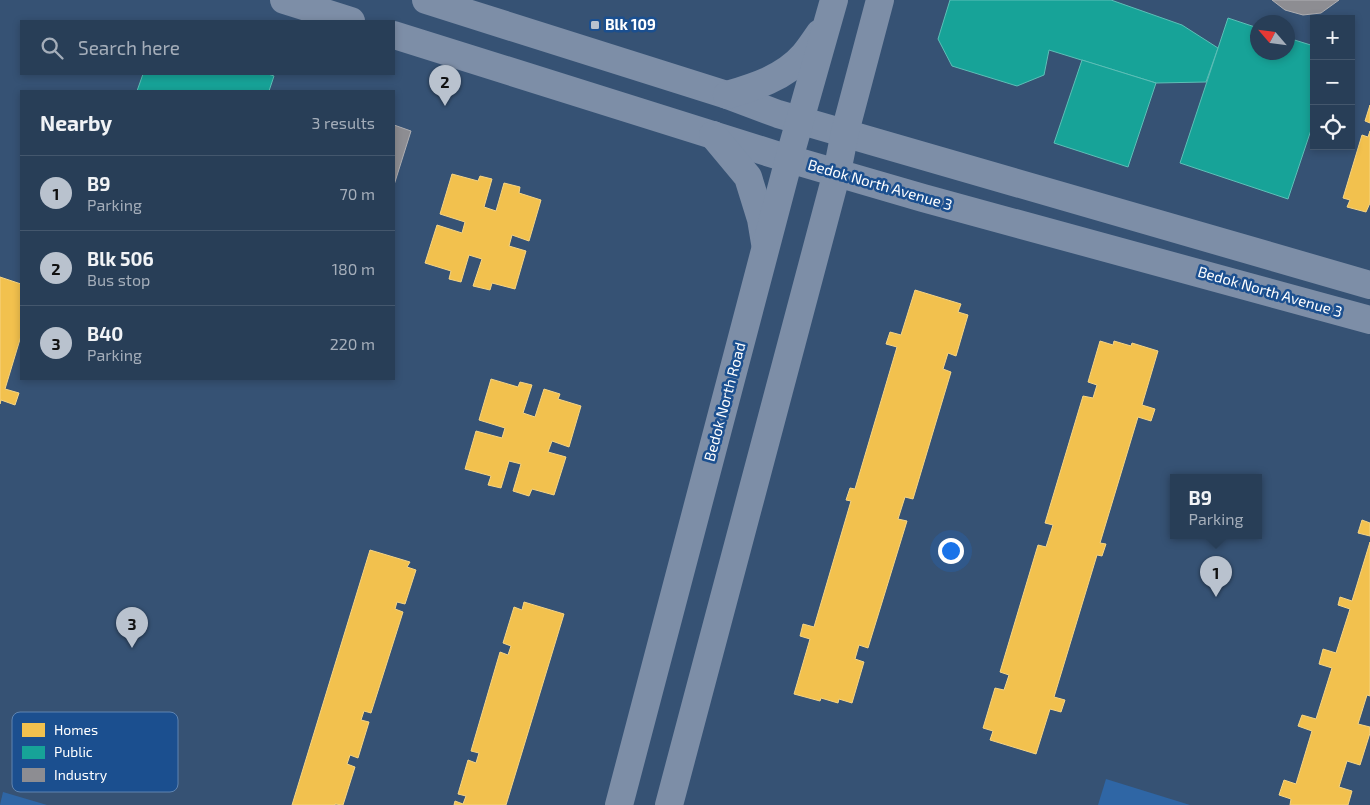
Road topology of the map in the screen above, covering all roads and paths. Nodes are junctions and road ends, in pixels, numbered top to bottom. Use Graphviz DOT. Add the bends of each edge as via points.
graph roads {
  1 [pos="284,0"];
  2 [pos="426,0"];
  3 [pos="880,0"];
  4 [pos="831,11"];
  5 [pos="348,20"];
  6 [pos="395,35"];
  7 [pos="726,95"];
  8 [pos="801,119"];
  9 [pos="845,132"];
  10 [pos="713,135"];
  11 [pos="789,159"];
  12 [pos="836,172"];
  13 [pos="766,246"];
  14 [pos="1370,286"];
  15 [pos="1370,320"];
  16 [pos="619,805"];
  17 [pos="669,805"];
  1 -- 5 [label="main road"];
  2 -- 7 [label="main road"];
  3 -- 9 [label="main road"];
  4 -- 7 [label="main road" via="802,57 760,85"];
  4 -- 8 [label="main road, Bedok North Road"];
  6 -- 10 [label="main road, Bedok North Avenue 3"];
  7 -- 8 [label="main road"];
  8 -- 9 [label="main road"];
  8 -- 11 [label="main road, Bedok North Road"];
  9 -- 12 [label="main road"];
  9 -- 14 [label="main road"];
  10 -- 11 [label="main road, Bedok North Avenue 3"];
  10 -- 13 [label="main road" via="748,177"];
  11 -- 12 [label="main road, Bedok North Avenue 3"];
  11 -- 13 [label="main road, Bedok North Road"];
  12 -- 15 [label="main road, Bedok North Avenue 3"];
  12 -- 17 [label="main road"];
  13 -- 16 [label="main road, Bedok North Road"];
}
